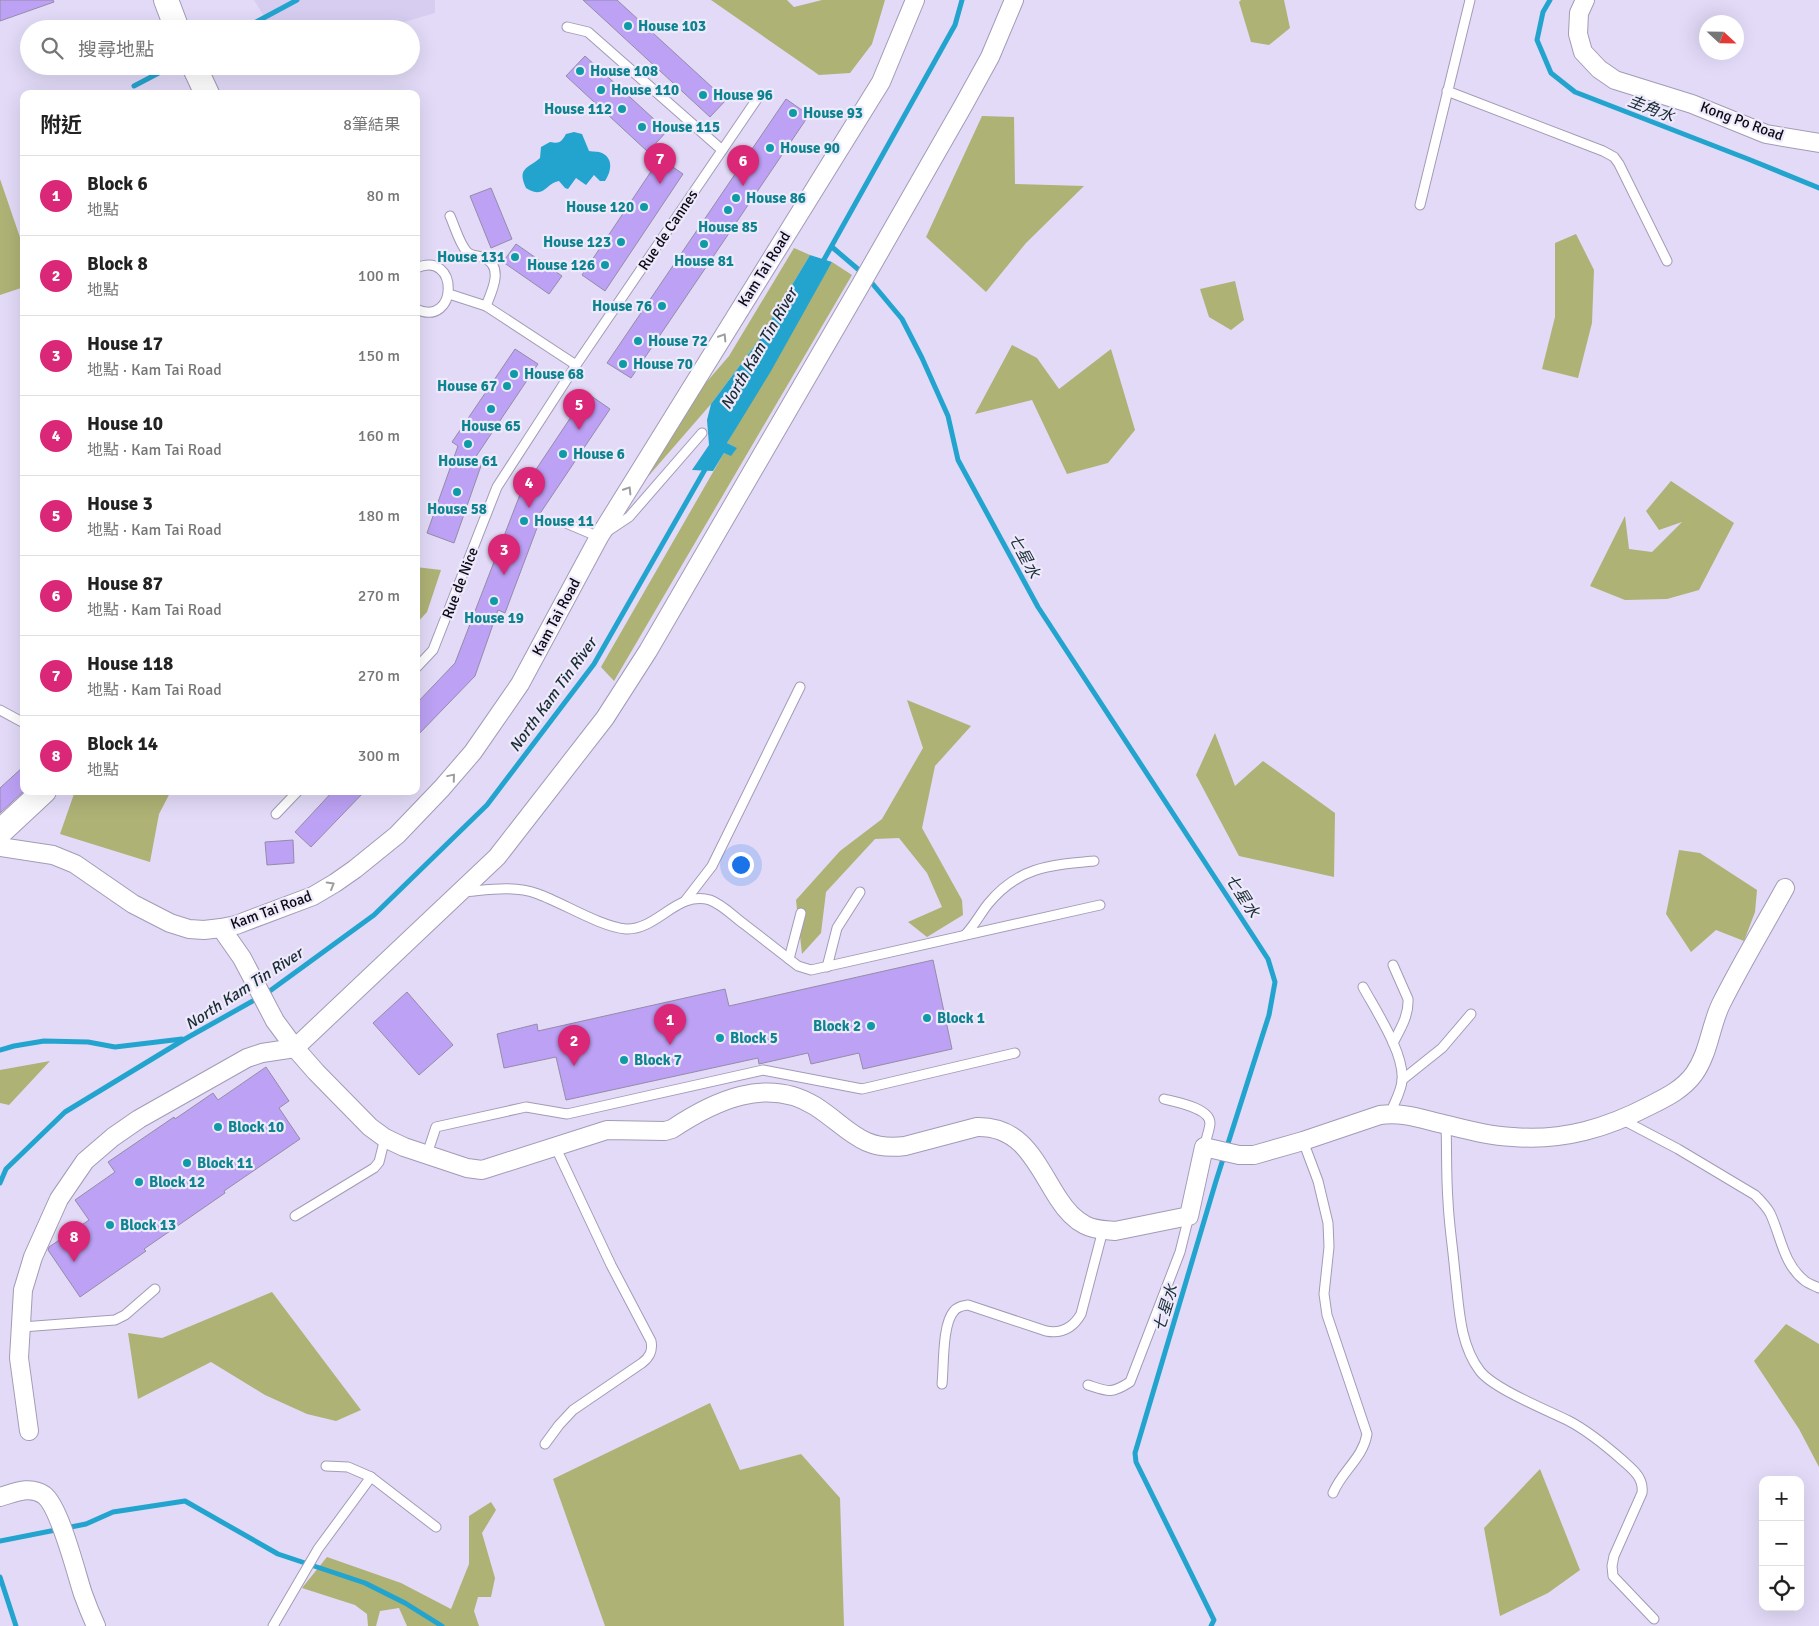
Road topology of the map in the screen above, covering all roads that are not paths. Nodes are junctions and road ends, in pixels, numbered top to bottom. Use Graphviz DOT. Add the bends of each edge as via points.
graph roads {
  1 [pos="166,0"];
  2 [pos="915,0"];
  3 [pos="1014,0"];
  4 [pos="1470,0"];
  5 [pos="1586,0"];
  6 [pos="174,20"];
  7 [pos="567,27"];
  8 [pos="198,75"];
  9 [pos="205,90"];
  10 [pos="1447,91"];
  11 [pos="758,96"];
  12 [pos="1819,143"];
  13 [pos="722,150"];
  14 [pos="1420,205"];
  15 [pos="450,216"];
  16 [pos="1666,261"];
  17 [pos="420,267"];
  18 [pos="449,294"];
  19 [pos="486,306"];
  20 [pos="420,310"];
  21 [pos="576,365"];
  22 [pos="702,433"];
  23 [pos="497,487"];
  24 [pos="566,523"];
  25 [pos="599,537"];
  26 [pos="420,664"];
  27 [pos="800,687"];
  28 [pos="0,710"];
  29 [pos="20,720"];
  30 [pos="40,795"];
  31 [pos="294,795"];
  32 [pos="276,814"];
  33 [pos="0,832"];
  34 [pos="0,847"];
  35 [pos="1094,861"];
  36 [pos="1785,888"];
  37 [pos="460,892"];
  38 [pos="860,892"];
  39 [pos="685,901"];
  40 [pos="1100,905"];
  41 [pos="801,913"];
  42 [pos="221,928"];
  43 [pos="965,936"];
  44 [pos="789,959"];
  45 [pos="1393,965"];
  46 [pos="827,967"];
  47 [pos="1363,987"];
  48 [pos="1471,1014"];
  49 [pos="1393,1043"];
  50 [pos="295,1048"];
  51 [pos="1015,1053"];
  52 [pos="1402,1080"];
  53 [pos="1164,1099"];
  54 [pos="1390,1114"];
  55 [pos="1623,1120"];
  56 [pos="1446,1125"];
  57 [pos="385,1138"];
  58 [pos="1303,1141"];
  59 [pos="554,1146"];
  60 [pos="1204,1147"];
  61 [pos="427,1154"];
  62 [pos="295,1216"];
  63 [pos="1189,1216"];
  64 [pos="1104,1230"];
  65 [pos="1819,1288"];
  66 [pos="155,1289"];
  67 [pos="22,1327"];
  68 [pos="942,1384"];
  69 [pos="1088,1385"];
  70 [pos="29,1431"];
  71 [pos="545,1444"];
  72 [pos="326,1466"];
  73 [pos="371,1477"];
  74 [pos="1333,1493"];
  75 [pos="0,1497"];
  76 [pos="436,1527"];
  77 [pos="1654,1619"];
  78 [pos="96,1626"];
  79 [pos="273,1626"];
  1 -- 6 [label="main road"];
  25 -- 2 [label="street, Kam Tai Road, one-way" via="880,82"];
  3 -- 37 [label="street" via="990,57 963,106 648,651 605,718 497,857"];
  4 -- 10 [label="lane"];
  5 -- 12 [label="street, Kong Po Road" via="1579,13 1578,34 1584,52 1598,69 1615,80 1692,104 1766,134"];
  7 -- 13 [label="lane" via="588,32"];
  8 -- 9 [label="main road"];
  10 -- 14 [label="lane"];
  10 -- 16 [label="lane" via="1614,158"];
  11 -- 13 [label="lane, Rue de Cannes"];
  13 -- 21 [label="lane, Rue de Cannes"];
  15 -- 19 [label="lane" via="468,253 492,264 495,283"];
  17 -- 18 [label="lane" via="429,266 443,272 450,286"];
  18 -- 19 [label="lane"];
  18 -- 20 [label="lane" via="434,311"];
  19 -- 21 [label="lane"];
  21 -- 23 [label="lane, Rue de Cannes"];
  22 -- 25 [label="lane" via="629,517"];
  23 -- 26 [label="lane, Rue de Nice" via="433,650"];
  24 -- 25 [label="lane"];
  42 -- 25 [label="street, Kam Tai Road, one-way" via="279,910 335,883 396,835 442,788 473,752 520,684"];
  27 -- 39 [label="lane" via="712,866"];
  28 -- 29 [label="lane"];
  30 -- 33 [label="main road"];
  31 -- 32 [label="lane"];
  34 -- 42 [label="street, Kam Tai Road" via="52,856 75,864 133,904 170,923 189,929"];
  35 -- 43 [label="lane" via="1052,865 1020,876 988,904"];
  36 -- 55 [label="street" via="1720,1006 1706,1052 1693,1074 1666,1098"];
  37 -- 39 [label="lane" via="506,888 523,890 609,925 628,929 645,926"];
  37 -- 50 [label="street"];
  38 -- 46 [label="lane" via="837,928"];
  39 -- 44 [label="lane" via="703,899 719,904"];
  40 -- 43 [label="lane"];
  41 -- 44 [label="lane"];
  42 -- 50 [label="street"];
  43 -- 46 [label="lane"];
  44 -- 46 [label="lane" via="804,969"];
  45 -- 49 [label="lane" via="1408,1005"];
  47 -- 49 [label="lane"];
  48 -- 52 [label="lane" via="1442,1048"];
  49 -- 52 [label="lane"];
  50 -- 57 [label="street"];
  50 -- 67 [label="street" via="262,1053 228,1068 139,1119 85,1161 59,1198 33,1257 23,1290"];
  51 -- 61 [label="lane" via="862,1089 763,1070 566,1114 526,1107 436,1127"];
  52 -- 54 [label="lane"];
  53 -- 60 [label="lane" via="1203,1111 1208,1116 1210,1123"];
  54 -- 56 [label="street"];
  54 -- 58 [label="street"];
  55 -- 56 [label="street" via="1592,1130 1540,1139 1484,1134"];
  55 -- 65 [label="lane" via="1755,1195 1770,1213 1792,1268 1805,1281"];
  56 -- 77 [label="lane" via="1448,1202 1460,1321 1470,1353 1479,1370 1492,1382 1597,1438 1641,1479 1642,1492 1612,1566 1613,1576"];
  57 -- 61 [label="street"];
  57 -- 62 [label="lane" via="379,1162 374,1168"];
  58 -- 60 [label="street" via="1254,1155"];
  58 -- 74 [label="lane" via="1318,1181 1328,1223 1324,1294 1327,1315 1367,1434 1361,1452"];
  59 -- 61 [label="street" via="482,1170"];
  59 -- 64 [label="street" via="607,1130 665,1131 727,1099 744,1094 790,1095 814,1106 868,1144 880,1147 906,1146 977,1127 1009,1133 1023,1144 1066,1210 1085,1225"];
  59 -- 71 [label="lane" via="652,1346 651,1353 642,1363 573,1410"];
  60 -- 63 [label="street"];
  63 -- 64 [label="street" via="1127,1230"];
  63 -- 69 [label="lane" via="1180,1252 1130,1382 1116,1390 1104,1391"];
  64 -- 68 [label="lane" via="1077,1321 1056,1333 968,1305 959,1307 947,1323"];
  66 -- 67 [label="lane" via="115,1320"];
  67 -- 70 [label="street" via="19,1364"];
  72 -- 73 [label="lane" via="348,1468"];
  73 -- 76 [label="lane"];
  73 -- 79 [label="lane" via="318,1549"];
  75 -- 78 [label="street" via="28,1489 42,1494 51,1503"];
}
